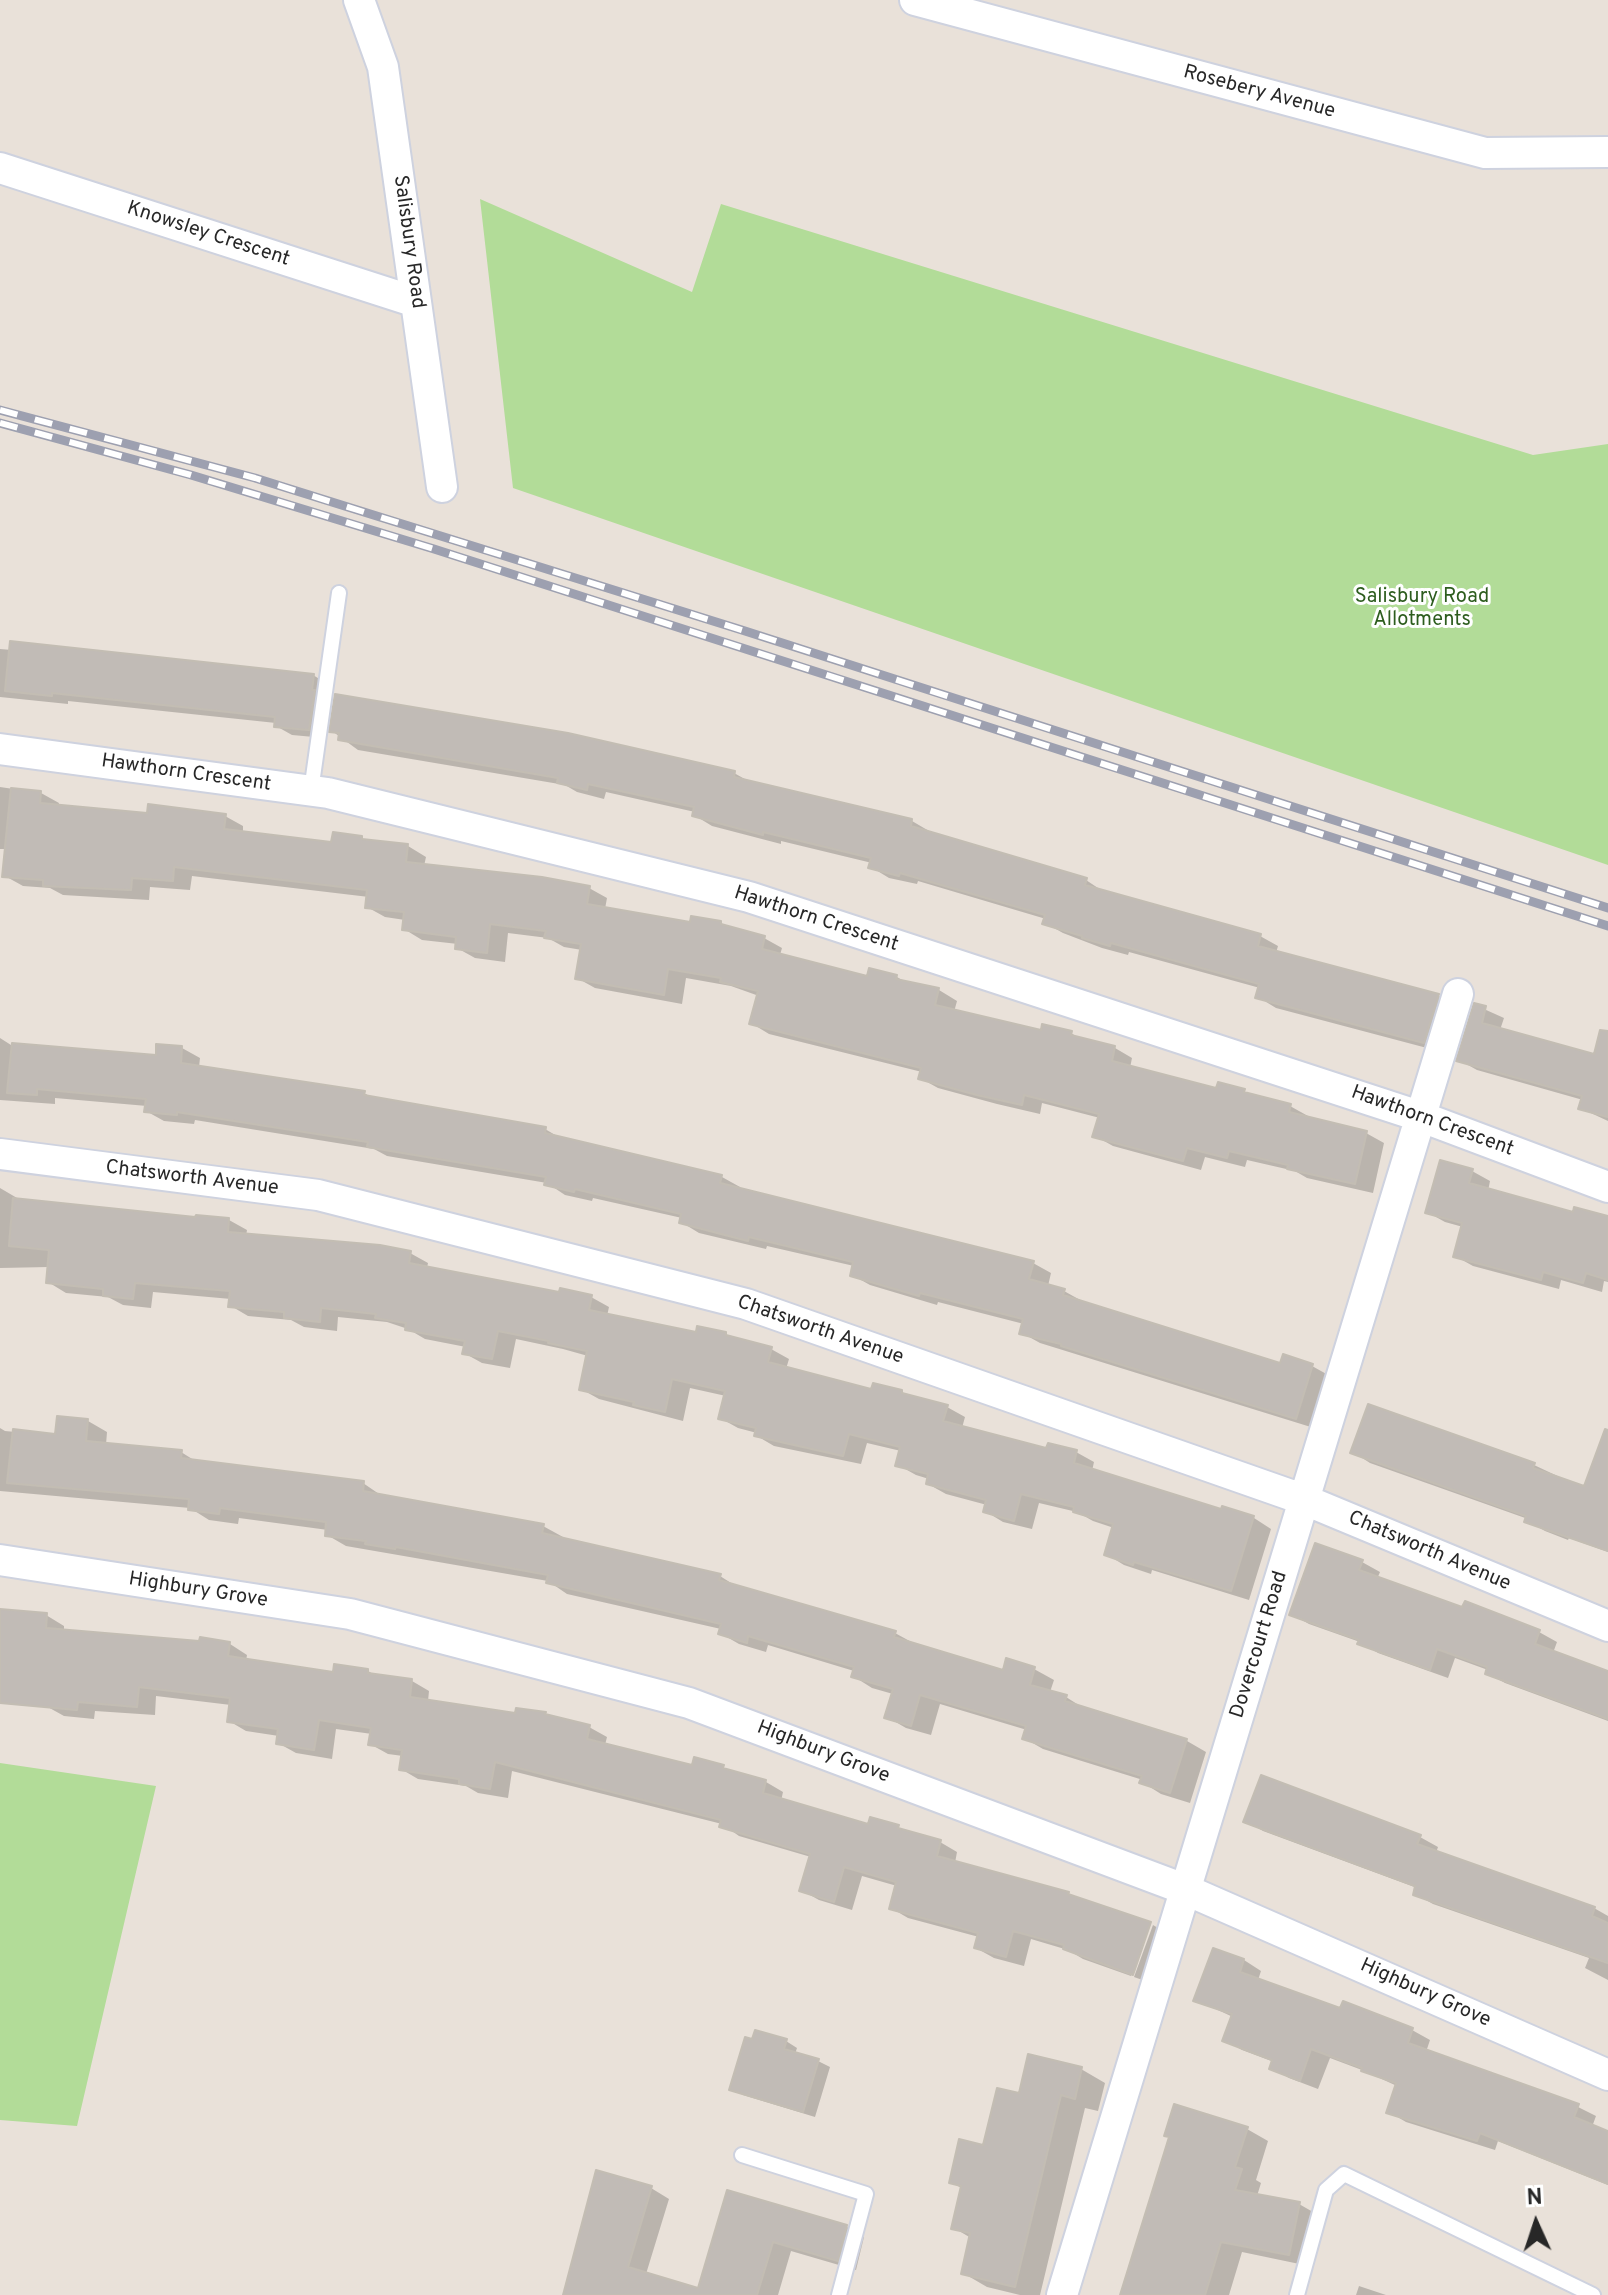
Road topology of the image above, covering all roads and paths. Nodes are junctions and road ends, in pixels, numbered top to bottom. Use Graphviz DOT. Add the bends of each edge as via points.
graph roads {
  1 [pos="359,0"];
  2 [pos="915,0"];
  3 [pos="1608,152"];
  4 [pos="0,168"];
  5 [pos="416,302"];
  6 [pos="442,487"];
  7 [pos="339,593"];
  8 [pos="0,749"];
  9 [pos="311,791"];
  10 [pos="1458,994"];
  11 [pos="1419,1116"];
  12 [pos="0,1154"];
  13 [pos="1608,1187"];
  14 [pos="1305,1500"];
  15 [pos="0,1560"];
  16 [pos="1608,1626"];
  17 [pos="1184,1889"];
  18 [pos="1608,2075"];
  19 [pos="742,2155"];
  20 [pos="839,2295"];
  21 [pos="1062,2295"];
  22 [pos="1297,2295"];
  23 [pos="1593,2295"];
  1 -- 5 [label="street, Salisbury Road" via="383,67"];
  2 -- 3 [label="street, Rosebery Avenue" via="1485,153"];
  4 -- 5 [label="street, Knowsley Crescent"];
  5 -- 6 [label="street, Salisbury Road"];
  7 -- 9 [label="lane"];
  8 -- 9 [label="street, Hawthorn Crescent"];
  9 -- 11 [label="street, Hawthorn Crescent" via="749,897"];
  10 -- 11 [label="street, Dovercourt Road"];
  11 -- 13 [label="street, Hawthorn Crescent"];
  11 -- 14 [label="street, Dovercourt Road"];
  12 -- 14 [label="street, Chatsworth Avenue" via="318,1195 746,1304"];
  14 -- 16 [label="street, Chatsworth Avenue"];
  14 -- 17 [label="street, Dovercourt Road"];
  15 -- 17 [label="street, Highbury Grove" via="350,1614 689,1703"];
  17 -- 18 [label="street, Highbury Grove"];
  17 -- 21 [label="street, Dovercourt Road"];
  19 -- 20 [label="lane" via="866,2194"];
  22 -- 23 [label="lane" via="1326,2190 1344,2174"];
}
